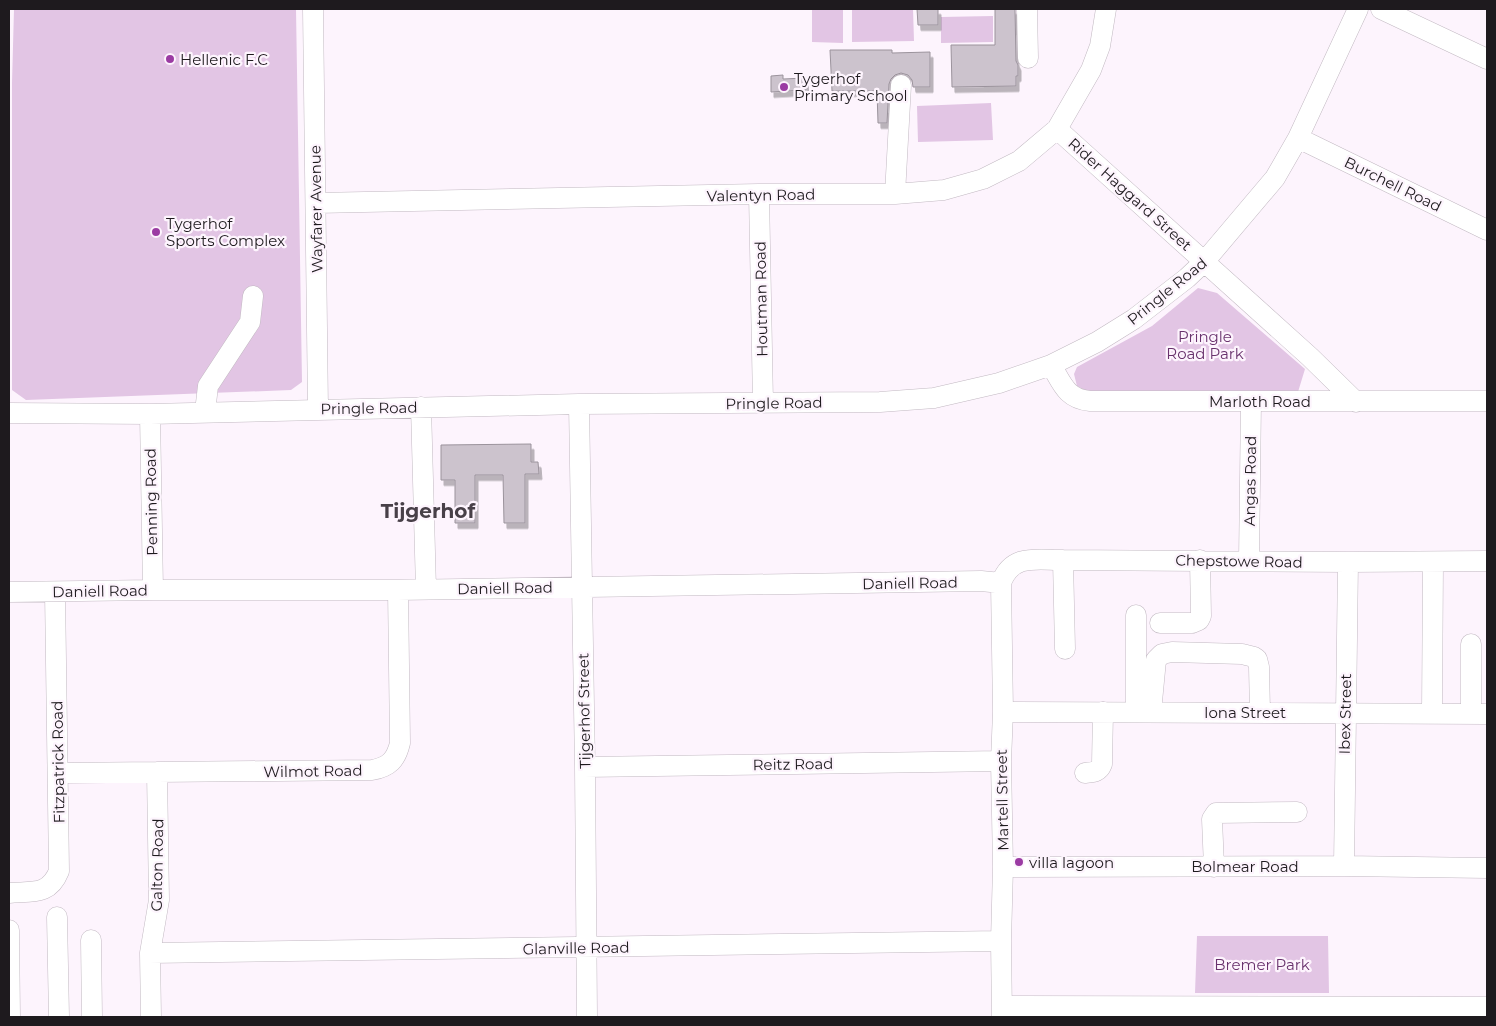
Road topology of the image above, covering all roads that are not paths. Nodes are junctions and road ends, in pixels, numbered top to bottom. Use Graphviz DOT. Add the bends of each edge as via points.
graph roads {
  1 [pos="313,9"];
  2 [pos="1027,9"];
  3 [pos="1106,9"];
  4 [pos="1358,9"];
  5 [pos="1381,9"];
  6 [pos="1028,58"];
  7 [pos="1487,59"];
  8 [pos="901,84"];
  9 [pos="1057,129"];
  10 [pos="1298,138"];
  11 [pos="759,194"];
  12 [pos="895,194"];
  13 [pos="316,203"];
  14 [pos="1487,230"];
  15 [pos="1204,262"];
  16 [pos="253,296"];
  17 [pos="1051,365"];
  18 [pos="1251,401"];
  19 [pos="1487,401"];
  20 [pos="1356,402"];
  21 [pos="763,403"];
  22 [pos="579,404"];
  23 [pos="421,407"];
  24 [pos="318,409"];
  25 [pos="205,412"];
  26 [pos="9,413"];
  27 [pos="150,414"];
  28 [pos="1063,560"];
  29 [pos="1200,560"];
  30 [pos="1249,561"];
  31 [pos="1348,562"];
  32 [pos="1433,562"];
  33 [pos="1487,562"];
  34 [pos="1001,583"];
  35 [pos="583,587"];
  36 [pos="426,589"];
  37 [pos="152,590"];
  38 [pos="398,590"];
  39 [pos="9,592"];
  40 [pos="55,592"];
  41 [pos="1136,615"];
  42 [pos="1160,623"];
  43 [pos="1471,644"];
  44 [pos="1065,649"];
  45 [pos="1003,712"];
  46 [pos="1103,712"];
  47 [pos="1144,712"];
  48 [pos="1260,712"];
  49 [pos="1345,713"];
  50 [pos="1432,714"];
  51 [pos="1479,714"];
  52 [pos="1000,761"];
  53 [pos="585,767"];
  54 [pos="157,772"];
  55 [pos="58,773"];
  56 [pos="1085,773"];
  57 [pos="1297,812"];
  58 [pos="1344,866"];
  59 [pos="1003,867"];
  60 [pos="1214,867"];
  61 [pos="1487,868"];
  62 [pos="9,893"];
  63 [pos="57,917"];
  64 [pos="9,930"];
  65 [pos="92,940"];
  66 [pos="1001,941"];
  67 [pos="586,948"];
  68 [pos="150,953"];
  69 [pos="1487,1007"];
  70 [pos="1002,1012"];
  71 [pos="10,1017"];
  72 [pos="58,1017"];
  73 [pos="92,1017"];
  74 [pos="152,1017"];
  75 [pos="587,1017"];
  1 -- 13 [label="street, Wayfarer Avenue"];
  2 -- 6 [label="street"];
  3 -- 9 [label="street, Valentyn Road" via="1092,70"];
  4 -- 10 [label="street, Pringle Road"];
  5 -- 7 [label="street"];
  8 -- 12 [label="street"];
  9 -- 12 [label="street, Valentyn Road" via="1019,160 983,179 944,190"];
  9 -- 15 [label="street, Rider Haggard Street"];
  10 -- 14 [label="street, Burchell Road"];
  10 -- 15 [label="street, Pringle Road" via="1275,178"];
  11 -- 12 [label="street, Valentyn Road"];
  11 -- 13 [label="street, Valentyn Road"];
  11 -- 21 [label="street, Houtman Road"];
  13 -- 24 [label="street, Wayfarer Avenue"];
  15 -- 17 [label="street, Pringle Road" via="1134,319 1098,342"];
  15 -- 20 [label="street, Rider Haggard Street"];
  16 -- 25 [label="street" via="250,322 207,388"];
  17 -- 18 [label="street, Marloth Road" via="1066,391 1079,400"];
  17 -- 21 [label="street, Pringle Road" via="999,383 934,398"];
  18 -- 20 [label="street, Marloth Road"];
  18 -- 30 [label="street, Angas Road"];
  19 -- 20 [label="street, Marloth Road"];
  21 -- 22 [label="street, Pringle Road"];
  22 -- 23 [label="street, Pringle Road"];
  22 -- 35 [label="street, Tijgerhof Street"];
  23 -- 24 [label="street, Pringle Road"];
  23 -- 36 [label="street"];
  24 -- 25 [label="street, Pringle Road"];
  25 -- 27 [label="street, Pringle Road"];
  26 -- 27 [label="street, Pringle Road"];
  27 -- 37 [label="street, Penning Road"];
  28 -- 29 [label="street, Chepstowe Road"];
  28 -- 34 [label="street, Chepstowe Road" via="1024,560 1012,565"];
  28 -- 44 [label="street"];
  29 -- 30 [label="street, Chepstowe Road"];
  29 -- 42 [label="street" via="1199,620"];
  30 -- 31 [label="street, Chepstowe Road"];
  31 -- 32 [label="street, Chepstowe Road"];
  31 -- 49 [label="street, Ibex Street"];
  32 -- 33 [label="street, Chepstowe Road"];
  32 -- 50 [label="street"];
  34 -- 35 [label="street, Daniell Road"];
  34 -- 45 [label="street, Martell Street"];
  35 -- 36 [label="street, Daniell Road"];
  35 -- 53 [label="street, Tijgerhof Street"];
  36 -- 38 [label="street, Daniell Road"];
  37 -- 38 [label="street, Daniell Road"];
  37 -- 40 [label="street, Daniell Road"];
  38 -- 54 [label="street, Wilmot Road" via="400,743 391,764 372,770"];
  39 -- 40 [label="street, Daniell Road"];
  40 -- 55 [label="street, Fitzpatrick Road"];
  41 -- 47 [label="street"];
  43 -- 51 [label="street"];
  45 -- 46 [label="street, Iona Street"];
  45 -- 52 [label="street, Martell Street"];
  46 -- 47 [label="street, Iona Street"];
  46 -- 56 [label="street" via="1102,764 1096,772"];
  47 -- 48 [label="street, Iona Street"];
  47 -- 48 [label="street" via="1156,660 1162,654 1172,652 1254,657 1259,663"];
  48 -- 49 [label="street, Iona Street"];
  49 -- 50 [label="street, Iona Street"];
  49 -- 58 [label="street, Ibex Street"];
  50 -- 51 [label="street, Iona Street"];
  52 -- 53 [label="street, Reitz Road"];
  52 -- 59 [label="street, Martell Street"];
  53 -- 67 [label="street, Tijgerhof Street"];
  54 -- 55 [label="street, Wilmot Road"];
  54 -- 68 [label="street, Galton Road" via="159,900"];
  55 -- 62 [label="street, Fitzpatrick Road" via="59,871 48,888"];
  57 -- 60 [label="street" via="1216,813 1212,819"];
  58 -- 60 [label="street, Bolmear Road"];
  58 -- 61 [label="street, Bolmear Road"];
  59 -- 60 [label="street, Bolmear Road"];
  59 -- 66 [label="street, Martell Street"];
  63 -- 72 [label="street"];
  64 -- 71 [label="street"];
  65 -- 73 [label="street"];
  66 -- 67 [label="street, Glanville Road"];
  66 -- 70 [label="street, Martell Street"];
  67 -- 68 [label="street, Glanville Road"];
  67 -- 75 [label="street, Tijgerhof Street"];
  68 -- 74 [label="street, Galton Road"];
  69 -- 70 [label="street"];
}
